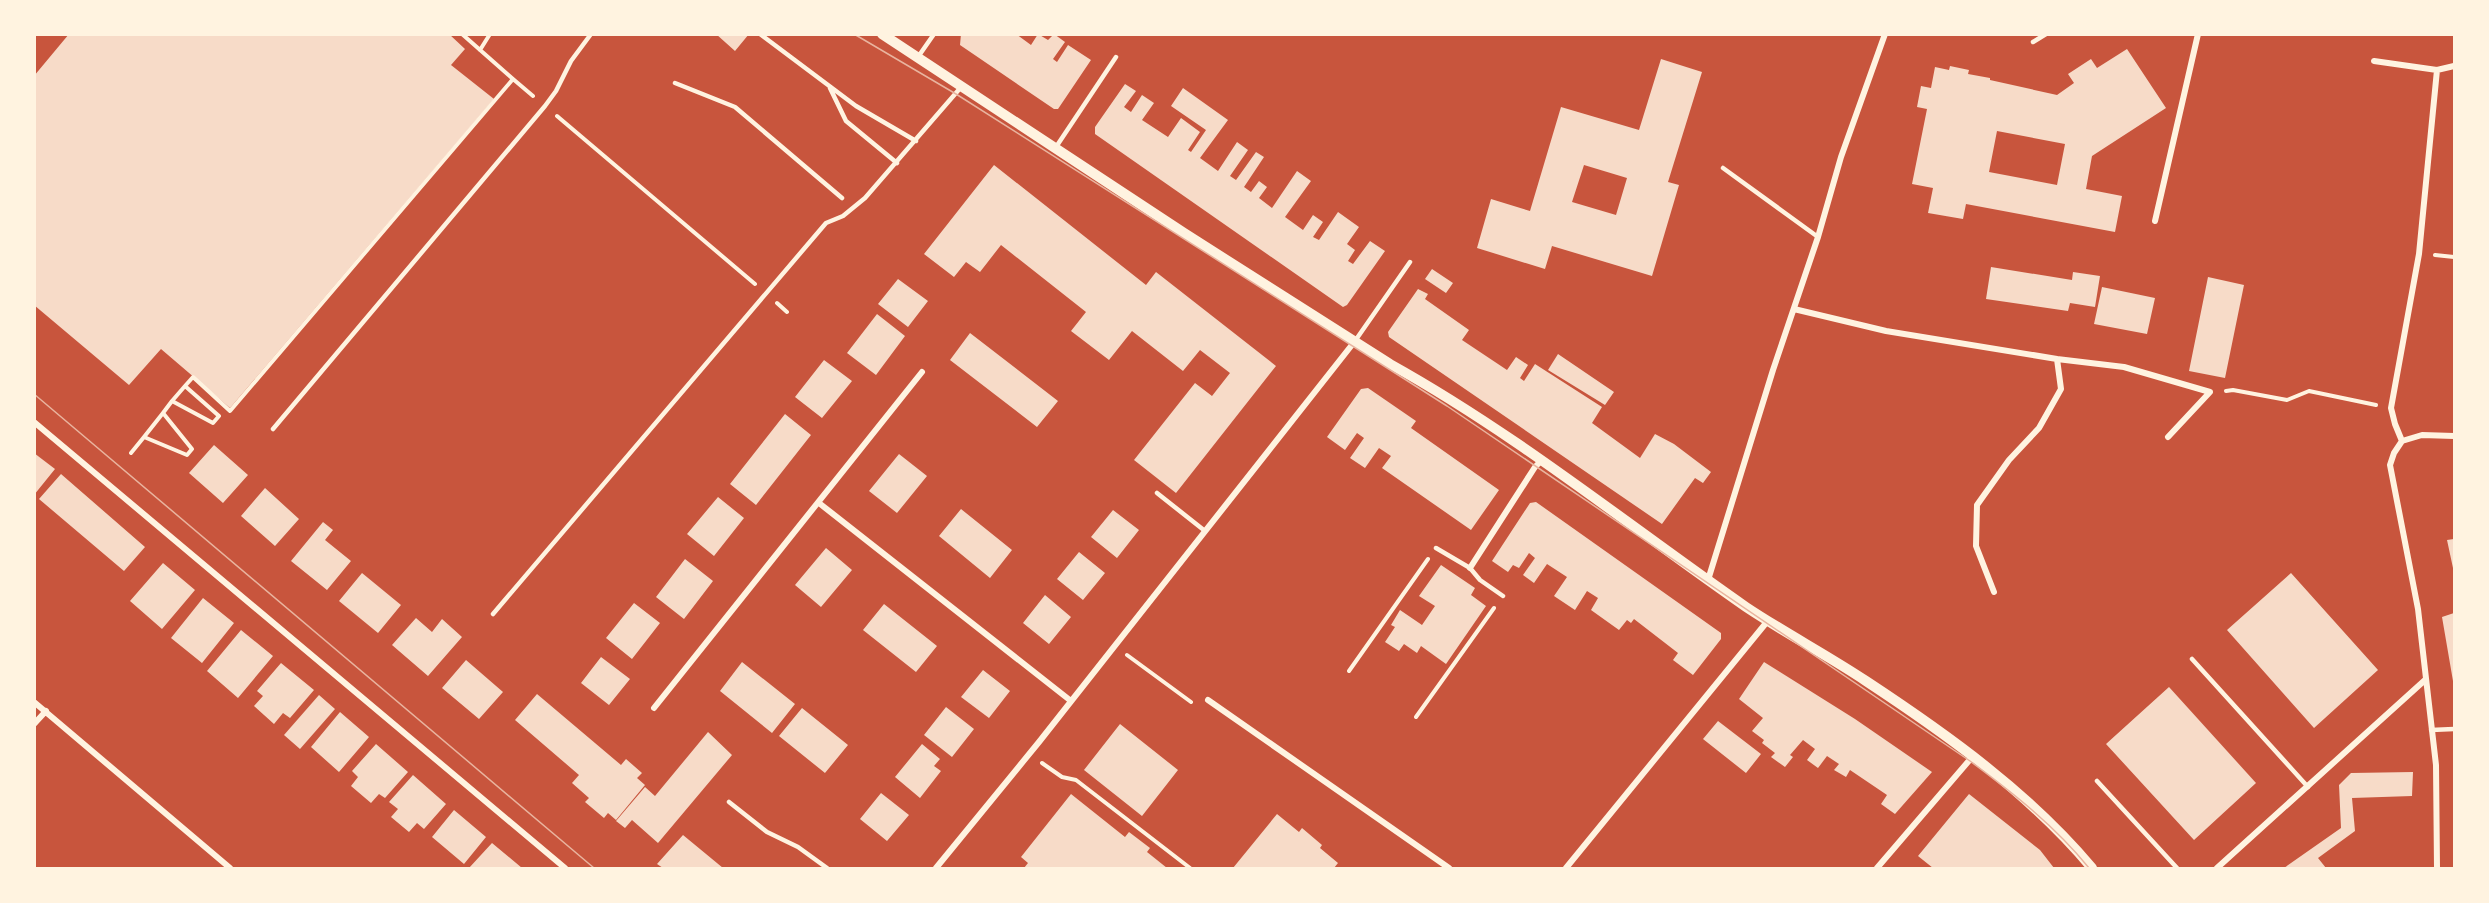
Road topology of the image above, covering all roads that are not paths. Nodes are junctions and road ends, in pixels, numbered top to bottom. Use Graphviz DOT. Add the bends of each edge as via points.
graph roads {
  1 [pos="591,34"];
  2 [pos="760,34"];
  3 [pos="882,34"];
  4 [pos="934,34"];
  5 [pos="1885,34"];
  6 [pos="2046,34"];
  7 [pos="2198,34"];
  8 [pos="2033,42"];
  9 [pos="1116,57"];
  10 [pos="917,58"];
  11 [pos="2374,61"];
  12 [pos="2454,66"];
  13 [pos="2437,70"];
  14 [pos="675,83"];
  15 [pos="829,85"];
  16 [pos="962,86"];
  17 [pos="916,141"];
  18 [pos="1055,148"];
  19 [pos="897,163"];
  20 [pos="1723,168"];
  21 [pos="842,198"];
  22 [pos="2155,221"];
  23 [pos="1818,237"];
  24 [pos="1410,262"];
  25 [pos="1794,309"];
  26 [pos="1355,341"];
  27 [pos="2057,359"];
  28 [pos="922,372"];
  29 [pos="34,422"];
  30 [pos="273,429"];
  31 [pos="2454,436"];
  32 [pos="2168,437"];
  33 [pos="2402,441"];
  34 [pos="1541,461"];
  35 [pos="1157,492"];
  36 [pos="819,503"];
  37 [pos="1205,531"];
  38 [pos="1436,548"];
  39 [pos="1470,568"];
  40 [pos="1708,580"];
  41 [pos="1994,592"];
  42 [pos="1503,596"];
  43 [pos="492,614"];
  44 [pos="1765,620"];
  45 [pos="2192,660"];
  46 [pos="2425,680"];
  47 [pos="1208,700"];
  48 [pos="1071,701"];
  49 [pos="34,702"];
  50 [pos="654,708"];
  51 [pos="46,711"];
  52 [pos="34,724"];
  53 [pos="2454,729"];
  54 [pos="2431,730"];
  55 [pos="1973,756"];
  56 [pos="2097,780"];
  57 [pos="2308,787"];
  58 [pos="729,802"];
  59 [pos="230,868"];
  60 [pos="565,868"];
  61 [pos="827,868"];
  62 [pos="936,868"];
  63 [pos="1449,868"];
  64 [pos="1566,868"];
  65 [pos="1876,868"];
  66 [pos="2092,868"];
  67 [pos="2177,868"];
  68 [pos="2217,868"];
  69 [pos="2437,868"];
  1 -- 30 [label="lane" via="545,106"];
  2 -- 15 [label="lane"];
  3 -- 10 [label="street"];
  4 -- 10 [label="lane"];
  5 -- 23 [label="street" via="1841,157"];
  6 -- 8 [label="lane"];
  7 -- 22 [label="street"];
  9 -- 18 [label="lane"];
  10 -- 16 [label="street"];
  11 -- 13 [label="street"];
  12 -- 13 [label="street"];
  13 -- 33 [label="street" via="2419,254 2391,408"];
  14 -- 21 [label="lane" via="735,107"];
  15 -- 17 [label="lane" via="856,106"];
  15 -- 19 [label="lane" via="846,122"];
  16 -- 17 [label="lane"];
  16 -- 18 [label="street"];
  17 -- 19 [label="lane"];
  18 -- 26 [label="street"];
  19 -- 43 [label="lane" via="865,198 843,216 826,223"];
  20 -- 23 [label="lane"];
  23 -- 25 [label="street"];
  24 -- 26 [label="lane"];
  25 -- 27 [label="street" via="1886,331"];
  25 -- 40 [label="street"];
  26 -- 34 [label="street"];
  26 -- 37 [label="street"];
  27 -- 32 [label="street" via="2124,367 2210,392"];
  27 -- 41 [label="street" via="2061,389 2039,428 2009,460 1977,505 1976,546"];
  28 -- 36 [label="street"];
  29 -- 60 [label="street"];
  31 -- 33 [label="street" via="2422,435"];
  33 -- 46 [label="street" via="2390,465 2418,609"];
  34 -- 39 [label="street"];
  34 -- 40 [label="street"];
  35 -- 37 [label="lane"];
  36 -- 48 [label="street"];
  36 -- 50 [label="street"];
  37 -- 48 [label="street"];
  38 -- 39 [label="lane"];
  39 -- 42 [label="lane"];
  40 -- 44 [label="street"];
  44 -- 55 [label="street" via="1866,681"];
  44 -- 64 [label="street"];
  45 -- 57 [label="lane"];
  46 -- 54 [label="street"];
  46 -- 57 [label="street"];
  47 -- 63 [label="street"];
  48 -- 62 [label="street"];
  49 -- 51 [label="street"];
  51 -- 52 [label="street"];
  51 -- 59 [label="street"];
  53 -- 54 [label="lane"];
  54 -- 69 [label="street" via="2436,765"];
  55 -- 65 [label="street"];
  55 -- 66 [label="street" via="2052,824"];
  56 -- 67 [label="lane"];
  57 -- 68 [label="street"];
  58 -- 61 [label="lane" via="767,832 798,847"];
}
